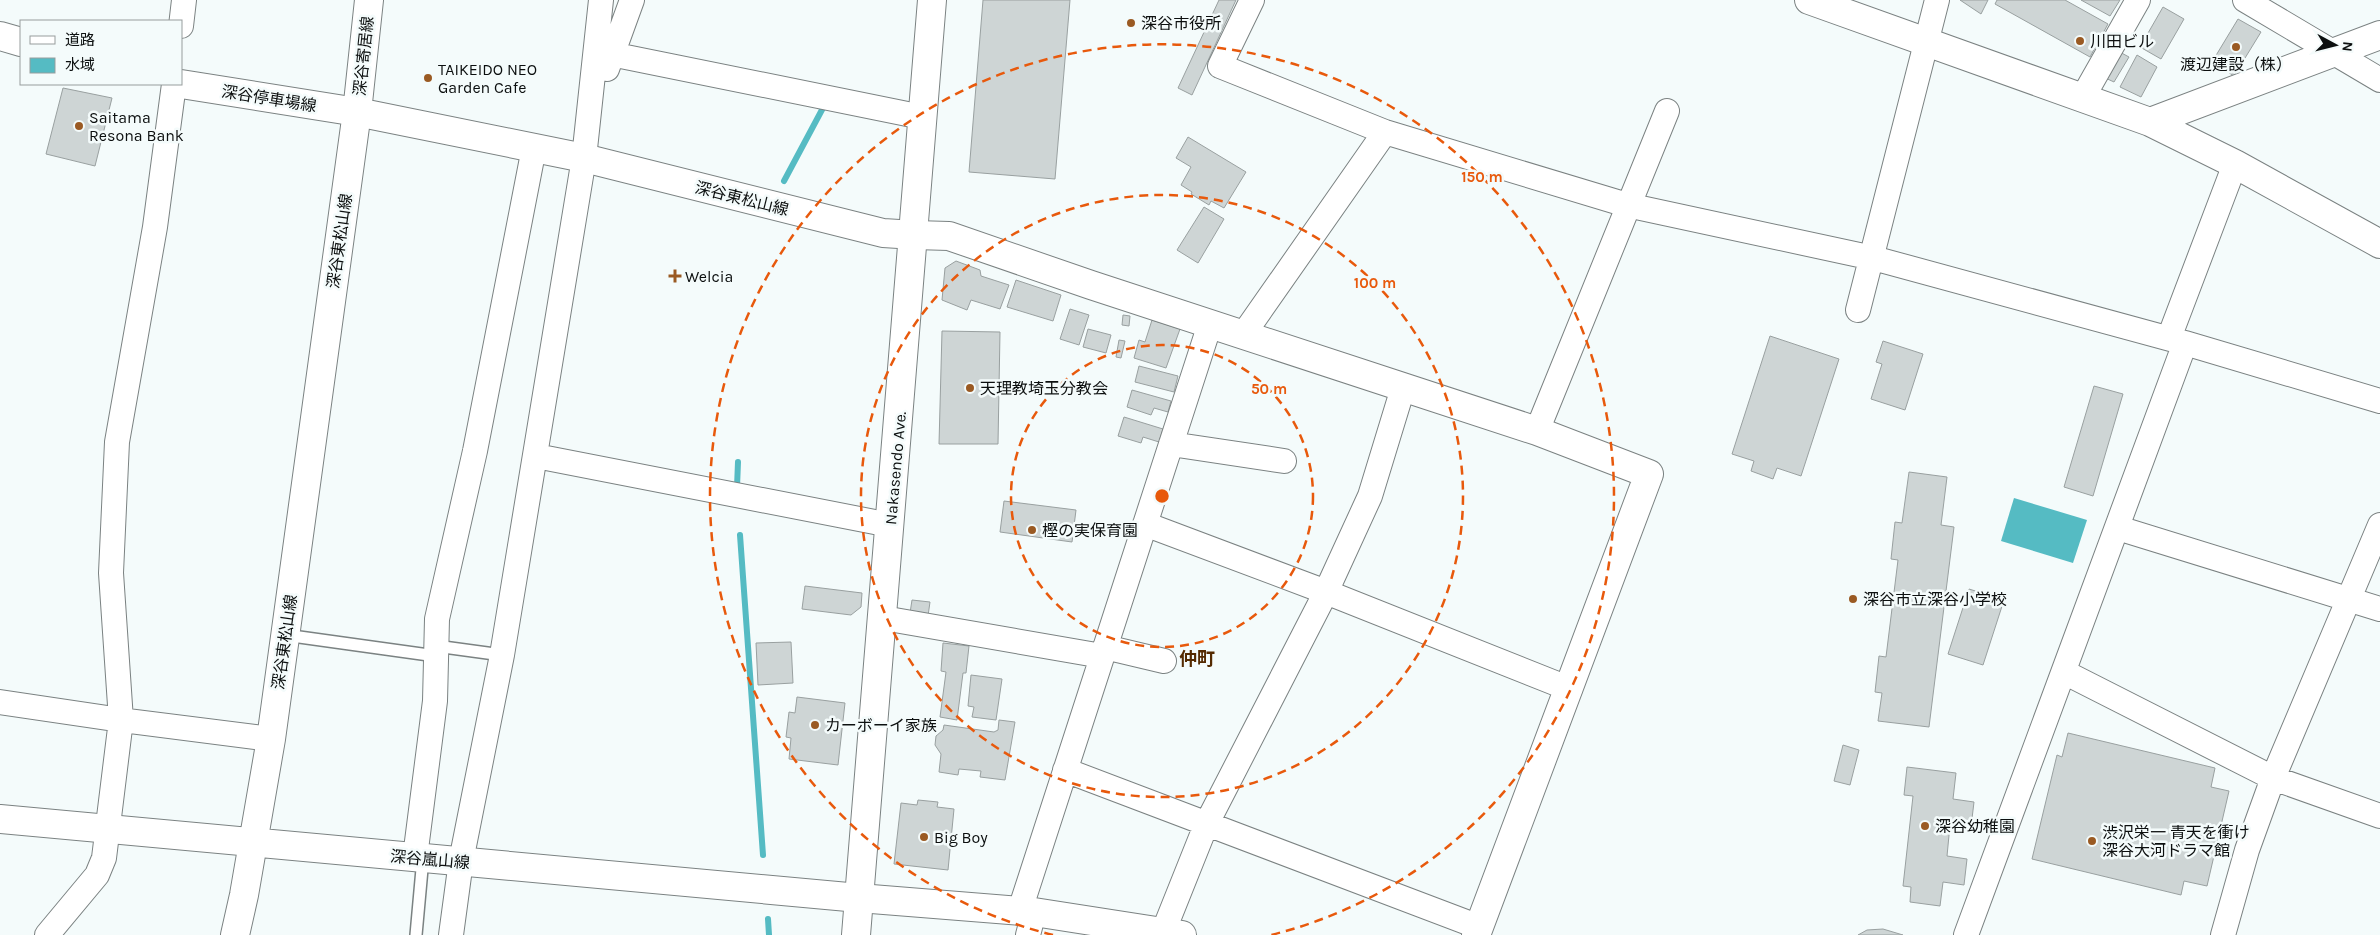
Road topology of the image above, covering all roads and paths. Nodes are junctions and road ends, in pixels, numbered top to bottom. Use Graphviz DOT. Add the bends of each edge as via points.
graph roads {
  1 [pos="184,0"];
  2 [pos="369,0"];
  3 [pos="601,0"];
  4 [pos="632,0"];
  5 [pos="932,0"];
  6 [pos="1252,0"];
  7 [pos="1809,0"];
  8 [pos="1937,0"];
  9 [pos="2138,0"];
  10 [pos="2245,0"];
  11 [pos="182,20"];
  12 [pos="2380,35"];
  13 [pos="0,36"];
  14 [pos="1927,41"];
  15 [pos="20,42"];
  16 [pos="2332,51"];
  17 [pos="611,54"];
  18 [pos="2380,80"];
  19 [pos="182,84"];
  20 [pos="174,85"];
  21 [pos="2083,97"];
  22 [pos="1667,110"];
  23 [pos="357,112"];
  24 [pos="922,116"];
  25 [pos="2150,122"];
  26 [pos="1385,132"];
  27 [pos="534,148"];
  28 [pos="584,158"];
  29 [pos="2235,164"];
  30 [pos="1627,205"];
  31 [pos="915,235"];
  32 [pos="2380,244"];
  33 [pos="1873,258"];
  34 [pos="1858,310"];
  35 [pos="1210,324"];
  36 [pos="1243,335"];
  37 [pos="2177,340"];
  38 [pos="1403,388"];
  39 [pos="2380,401"];
  40 [pos="1537,431"];
  41 [pos="1170,444"];
  42 [pos="536,456"];
  43 [pos="1284,461"];
  44 [pos="1145,524"];
  45 [pos="890,525"];
  46 [pos="2380,525"];
  47 [pos="2118,528"];
  48 [pos="1326,592"];
  49 [pos="2349,598"];
  50 [pos="2380,609"];
  51 [pos="883,618"];
  52 [pos="285,635"];
  53 [pos="436,651"];
  54 [pos="1103,652"];
  55 [pos="502,655"];
  56 [pos="1164,662"];
  57 [pos="2064,672"];
  58 [pos="1570,690"];
  59 [pos="0,702"];
  60 [pos="121,720"];
  61 [pos="271,739"];
  62 [pos="1065,770"];
  63 [pos="2273,778"];
  64 [pos="2380,816"];
  65 [pos="0,819"];
  66 [pos="1206,825"];
  67 [pos="108,830"];
  68 [pos="253,843"];
  69 [pos="419,857"];
  70 [pos="461,862"];
  71 [pos="859,898"];
  72 [pos="1027,919"];
  73 [pos="1477,931"];
  74 [pos="1169,934"];
  75 [pos="47,935"];
  76 [pos="235,935"];
  77 [pos="416,935"];
  78 [pos="451,935"];
  79 [pos="856,935"];
  80 [pos="1966,935"];
  81 [pos="2223,935"];
  1 -- 11 [label="street"];
  2 -- 23 [label="main road, 深谷寄居線"];
  3 -- 28 [label="street"];
  4 -- 17 [label="street"];
  5 -- 24 [label="main road, Nakasendo Ave."];
  6 -- 26 [label="street" via="1220,66"];
  7 -- 14 [label="main road"];
  8 -- 14 [label="street"];
  9 -- 21 [label="street"];
  10 -- 16 [label="street"];
  12 -- 16 [label="main road"];
  13 -- 15 [label="main road"];
  14 -- 21 [label="main road"];
  14 -- 33 [label="street"];
  16 -- 18 [label="street"];
  16 -- 25 [label="main road"];
  17 -- 24 [label="street"];
  17 -- 28 [label="street"];
  19 -- 23 [label="main road, 深谷停車場線"];
  20 -- 60 [label="street" via="155,227 118,442 111,574"];
  21 -- 25 [label="main road"];
  22 -- 30 [label="street"];
  23 -- 27 [label="main road, 深谷東松山線"];
  23 -- 52 [label="main road, 深谷東松山線"];
  24 -- 31 [label="main road, Nakasendo Ave."];
  25 -- 29 [label="main road"];
  26 -- 30 [label="street"];
  26 -- 36 [label="street"];
  27 -- 28 [label="main road, 深谷東松山線"];
  27 -- 53 [label="street" via="475,451 436,619"];
  28 -- 31 [label="main road, 深谷東松山線" via="883,233"];
  28 -- 42 [label="street"];
  29 -- 32 [label="main road"];
  29 -- 37 [label="street"];
  30 -- 33 [label="street"];
  30 -- 40 [label="street"];
  31 -- 35 [label="main road, 深谷東松山線" via="949,236"];
  31 -- 45 [label="main road, Nakasendo Ave."];
  33 -- 34 [label="street"];
  33 -- 37 [label="street"];
  35 -- 36 [label="main road, 深谷東松山線"];
  35 -- 41 [label="street"];
  36 -- 38 [label="main road, 深谷東松山線"];
  37 -- 39 [label="street"];
  37 -- 47 [label="street"];
  38 -- 40 [label="main road, 深谷東松山線"];
  38 -- 48 [label="street" via="1370,496"];
  40 -- 58 [label="main road, 深谷東松山線" via="1649,474"];
  41 -- 43 [label="street"];
  41 -- 44 [label="street"];
  42 -- 45 [label="street"];
  42 -- 55 [label="street"];
  44 -- 48 [label="street"];
  44 -- 54 [label="street"];
  45 -- 51 [label="main road, Nakasendo Ave."];
  46 -- 49 [label="street"];
  47 -- 49 [label="street"];
  47 -- 57 [label="street"];
  48 -- 58 [label="street"];
  48 -- 66 [label="street"];
  49 -- 50 [label="street"];
  49 -- 63 [label="street"];
  51 -- 54 [label="street"];
  51 -- 71 [label="main road, Nakasendo Ave."];
  52 -- 53 [label="lane"];
  52 -- 61 [label="main road, 深谷東松山線"];
  53 -- 55 [label="lane"];
  53 -- 69 [label="street" via="435,701"];
  54 -- 56 [label="street"];
  54 -- 62 [label="street"];
  55 -- 70 [label="street"];
  57 -- 63 [label="street"];
  57 -- 80 [label="street"];
  58 -- 73 [label="main road"];
  59 -- 60 [label="street"];
  60 -- 61 [label="street"];
  60 -- 67 [label="street"];
  61 -- 68 [label="main road, 深谷東松山線"];
  62 -- 66 [label="street"];
  62 -- 72 [label="street"];
  63 -- 64 [label="street"];
  63 -- 81 [label="street" via="2247,850"];
  65 -- 67 [label="main road, 深谷嵐山線"];
  66 -- 73 [label="street"];
  66 -- 74 [label="street"];
  67 -- 68 [label="main road, 深谷嵐山線"];
  67 -- 75 [label="street" via="104,858 97,875"];
  68 -- 69 [label="main road, 深谷嵐山線"];
  68 -- 76 [label="main road, 深谷東松山線"];
  69 -- 70 [label="main road, 深谷嵐山線"];
  69 -- 77 [label="lane"];
  70 -- 71 [label="main road, 深谷嵐山線"];
  70 -- 78 [label="street"];
  71 -- 72 [label="main road, 深谷嵐山線"];
  71 -- 79 [label="main road, Nakasendo Ave."];
  72 -- 74 [label="main road, 深谷嵐山線"];
}
